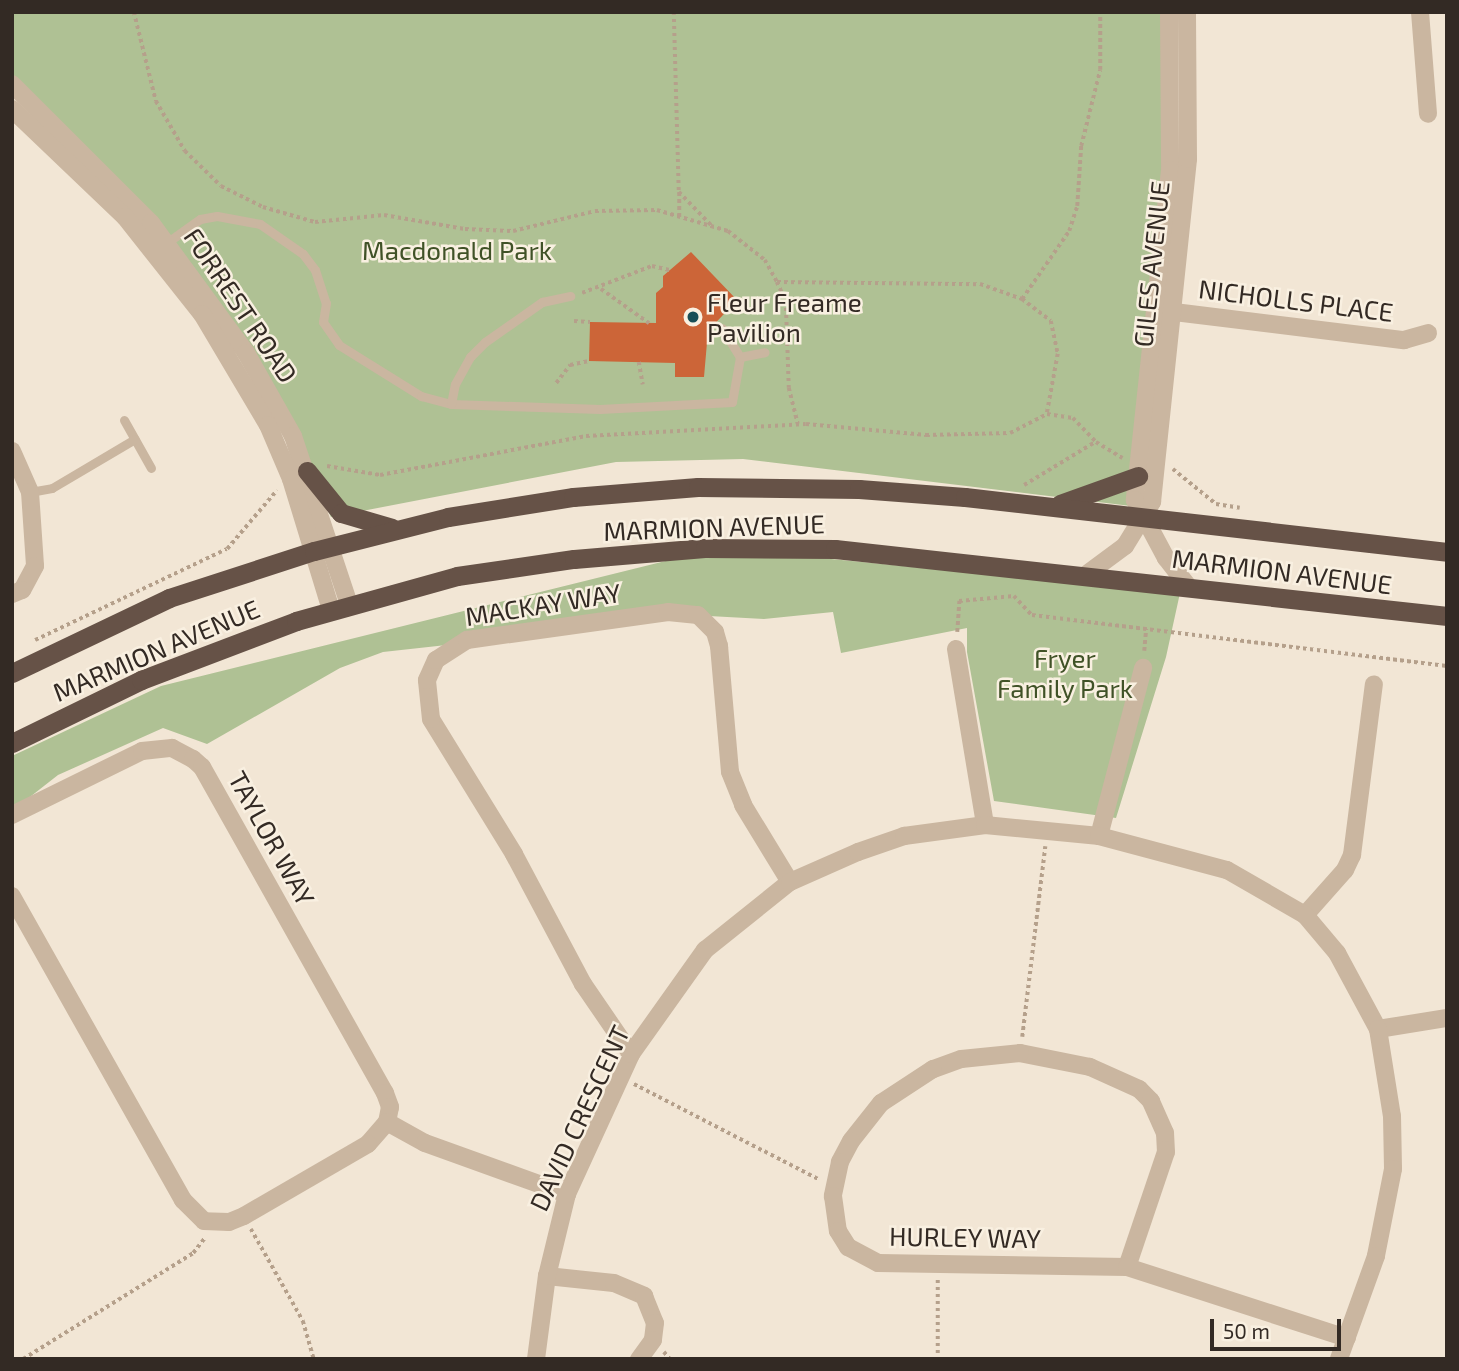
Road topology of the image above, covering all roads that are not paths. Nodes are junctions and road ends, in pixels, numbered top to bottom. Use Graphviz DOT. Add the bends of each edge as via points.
graph roads {
  1 [pos="1169,12"];
  2 [pos="1187,12"];
  3 [pos="1420,12"];
  4 [pos="12,84"];
  5 [pos="12,108"];
  6 [pos="1428,114"];
  7 [pos="161,246"];
  8 [pos="570,296"];
  9 [pos="1164,310"];
  10 [pos="722,328"];
  11 [pos="1428,333"];
  12 [pos="765,352"];
  13 [pos="740,357"];
  14 [pos="451,404"];
  15 [pos="124,420"];
  16 [pos="135,439"];
  17 [pos="12,451"];
  18 [pos="151,468"];
  19 [pos="1138,476"];
  20 [pos="292,479"];
  21 [pos="30,492"];
  22 [pos="1049,507"];
  23 [pos="1141,517"];
  24 [pos="398,529"];
  25 [pos="322,549"];
  26 [pos="1447,552"];
  27 [pos="1087,574"];
  28 [pos="1188,586"];
  29 [pos="12,594"];
  30 [pos="340,607"];
  31 [pos="1447,616"];
  32 [pos="957,649"];
  33 [pos="1143,667"];
  34 [pos="12,673"];
  35 [pos="1374,684"];
  36 [pos="12,743"];
  37 [pos="12,816"];
  38 [pos="985,825"];
  39 [pos="1099,836"];
  40 [pos="790,882"];
  41 [pos="12,896"];
  42 [pos="1305,915"];
  43 [pos="1447,1018"];
  44 [pos="1378,1029"];
  45 [pos="631,1054"];
  46 [pos="387,1122"];
  47 [pos="567,1194"];
  48 [pos="1128,1267"];
  49 [pos="547,1276"];
  50 [pos="1347,1338"];
  51 [pos="536,1359"];
  52 [pos="639,1359"];
  53 [pos="1339,1359"];
  1 -- 9 [label="street, GILES AVENUE" via="1172,137"];
  2 -- 9 [label="street, GILES AVENUE" via="1188,159"];
  3 -- 6 [label="street"];
  4 -- 7 [label="street, FORREST ROAD" via="120,188"];
  5 -- 7 [label="street, FORREST ROAD"];
  7 -- 14 [label="lane" via="200,219 216,216 260,225 303,254 315,270 326,303 323,322 339,345 421,396"];
  7 -- 20 [label="street, FORREST ROAD" via="258,373"];
  8 -- 14 [label="lane" via="542,302 485,342 455,384"];
  9 -- 11 [label="street, NICHOLLS PLACE" via="1404,340"];
  9 -- 19 [label="street, GILES AVENUE"];
  9 -- 23 [label="street, GILES AVENUE" via="1152,502"];
  10 -- 13 [label="lane"];
  12 -- 13 [label="lane"];
  13 -- 14 [label="lane" via="732,402 600,409"];
  15 -- 16 [label="lane"];
  16 -- 18 [label="lane"];
  16 -- 21 [label="lane" via="52,488"];
  17 -- 21 [label="street"];
  19 -- 22 [label="highway"];
  19 -- 23 [label="street, GILES AVENUE" via="1135,500"];
  20 -- 24 [label="highway" via="341,513"];
  20 -- 25 [label="street, FORREST ROAD"];
  21 -- 29 [label="street" via="35,566 22,590"];
  22 -- 23 [label="highway, MARMION AVENUE"];
  22 -- 24 [label="highway, MARMION AVENUE" via="859,489 698,487 573,497"];
  23 -- 26 [label="highway, MARMION AVENUE"];
  23 -- 27 [label="street, GILES AVENUE" via="1125,546"];
  23 -- 28 [label="street, GILES AVENUE"];
  24 -- 25 [label="highway, MARMION AVENUE"];
  25 -- 30 [label="street, FORREST ROAD"];
  25 -- 34 [label="highway, MARMION AVENUE" via="169,598"];
  27 -- 28 [label="highway, MARMION AVENUE"];
  27 -- 30 [label="highway, MARMION AVENUE" via="835,549 705,548 516,566 457,576"];
  28 -- 31 [label="highway, MARMION AVENUE"];
  30 -- 36 [label="highway, MARMION AVENUE" via="141,680"];
  32 -- 38 [label="street"];
  33 -- 39 [label="street"];
  35 -- 42 [label="street" via="1352,855 1345,870"];
  37 -- 46 [label="street, TAYLOR WAY" via="142,751 172,748 193,759 202,767 386,1093 390,1107"];
  38 -- 39 [label="street, DAVID CRESCENT"];
  38 -- 40 [label="street, DAVID CRESCENT" via="904,836"];
  39 -- 42 [label="street, DAVID CRESCENT" via="1227,870"];
  40 -- 45 [label="street, DAVID CRESCENT" via="705,950"];
  40 -- 45 [label="street, MACKAY WAY" via="743,805 730,772 719,646 715,632 698,615 668,612 467,640 436,660 427,680 431,719 514,854 583,984"];
  41 -- 46 [label="street" via="194,1214 216,1224 244,1216 368,1144"];
  42 -- 44 [label="street, DAVID CRESCENT" via="1337,953"];
  43 -- 44 [label="street"];
  44 -- 50 [label="street, DAVID CRESCENT" via="1392,1115 1393,1169 1376,1256"];
  45 -- 47 [label="street, DAVID CRESCENT"];
  46 -- 47 [label="street" via="425,1143"];
  47 -- 49 [label="street, DAVID CRESCENT"];
  48 -- 48 [label="street, HURLEY WAY" via="1166,1152 1159,1115 1139,1089 1121,1079 1054,1057 1020,1053 961,1059 907,1084 881,1103 850,1141 835,1183 833,1211 848,1247 878,1262"];
  48 -- 50 [label="street, HURLEY WAY"];
  49 -- 51 [label="street, DAVID CRESCENT"];
  49 -- 52 [label="street" via="614,1283 644,1296 655,1323 653,1340"];
  50 -- 53 [label="street, DAVID CRESCENT"];
}
